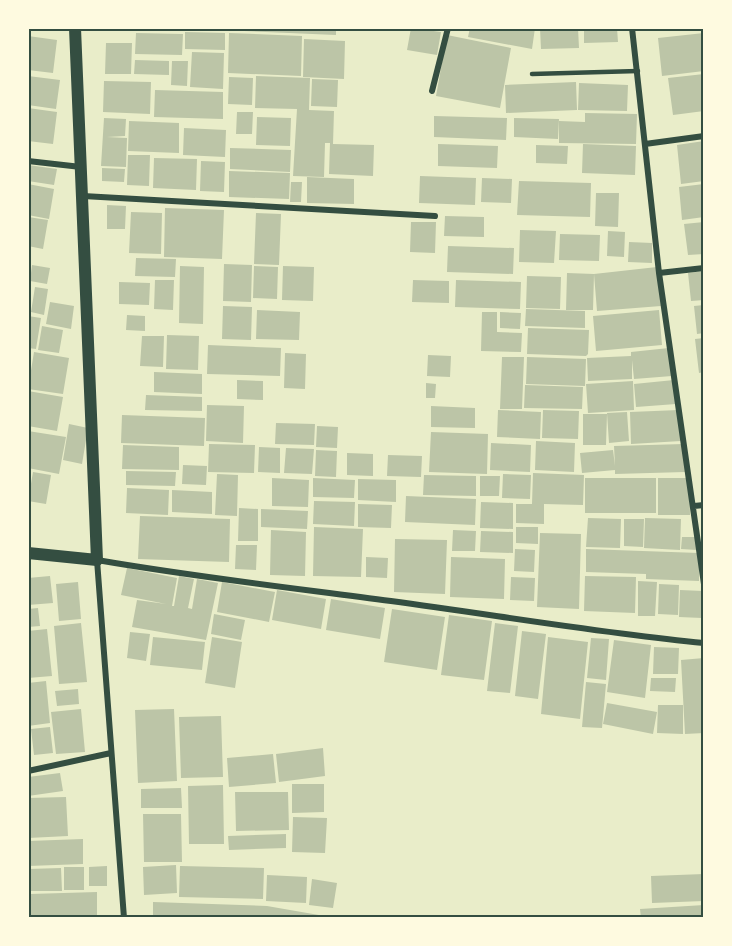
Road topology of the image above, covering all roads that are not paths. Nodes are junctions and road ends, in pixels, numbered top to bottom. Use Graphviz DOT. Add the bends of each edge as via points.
graph roads {
  1 [pos="75,28"];
  2 [pos="448,28"];
  3 [pos="632,28"];
  4 [pos="638,71"];
  5 [pos="532,74"];
  6 [pos="432,91"];
  7 [pos="704,136"];
  8 [pos="645,144"];
  9 [pos="28,161"];
  10 [pos="81,167"];
  11 [pos="83,196"];
  12 [pos="435,216"];
  13 [pos="704,268"];
  14 [pos="660,273"];
  15 [pos="704,505"];
  16 [pos="694,506"];
  17 [pos="28,553"];
  18 [pos="98,560"];
  19 [pos="704,584"];
  20 [pos="704,643"];
  21 [pos="111,753"];
  22 [pos="28,771"];
  23 [pos="124,918"];
  1 -- 10 [label="main road"];
  2 -- 6 [label="street"];
  3 -- 4 [label="street"];
  4 -- 5 [label="lane"];
  4 -- 8 [label="street"];
  7 -- 8 [label="street"];
  8 -- 14 [label="street"];
  9 -- 10 [label="street"];
  10 -- 11 [label="main road"];
  11 -- 12 [label="street"];
  11 -- 18 [label="main road"];
  13 -- 14 [label="street"];
  14 -- 16 [label="street"];
  15 -- 16 [label="street"];
  16 -- 19 [label="street"];
  17 -- 18 [label="main road"];
  18 -- 20 [label="street" via="608,634"];
  18 -- 21 [label="street"];
  21 -- 22 [label="street"];
  21 -- 23 [label="street"];
}
